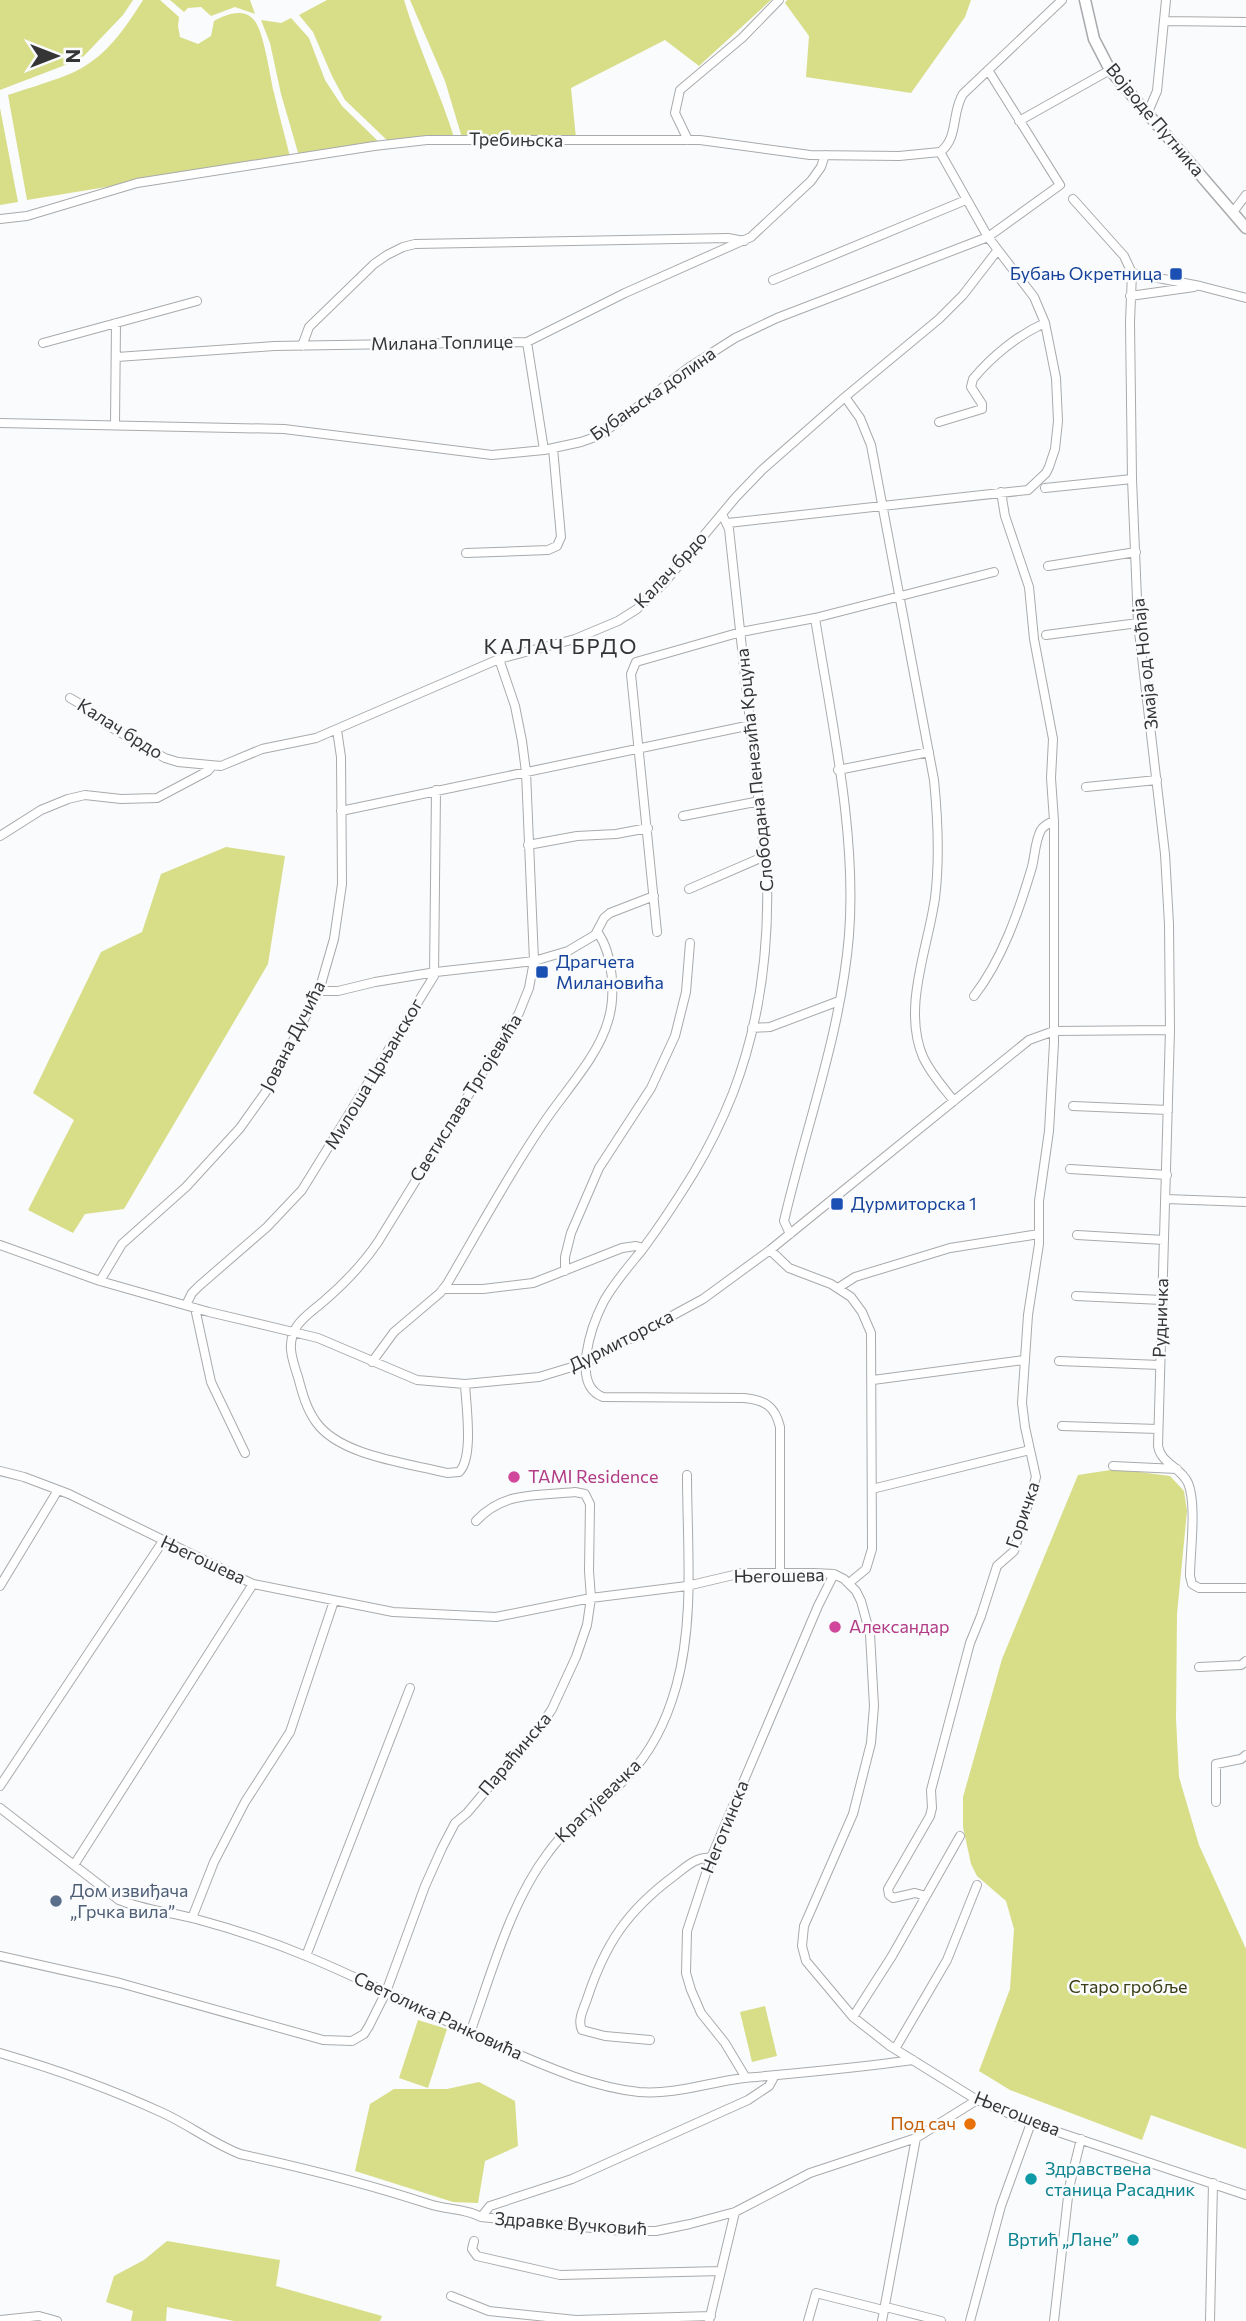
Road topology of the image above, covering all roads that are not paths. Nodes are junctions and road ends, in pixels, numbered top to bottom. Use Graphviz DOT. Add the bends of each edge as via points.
graph roads {
  1 [pos="779,0"];
  2 [pos="1062,0"];
  3 [pos="1085,0"];
  4 [pos="1166,0"];
  5 [pos="1164,21"];
  6 [pos="1246,22"];
  7 [pos="988,70"];
  8 [pos="1110,70"];
  9 [pos="1147,112"];
  10 [pos="1019,121"];
  11 [pos="688,140"];
  12 [pos="940,152"];
  13 [pos="825,155"];
  14 [pos="1246,195"];
  15 [pos="1073,199"];
  16 [pos="966,200"];
  17 [pos="1233,212"];
  18 [pos="0,219"];
  19 [pos="1246,228"];
  20 [pos="988,237"];
  21 [pos="744,241"];
  22 [pos="998,251"];
  23 [pos="1132,273"];
  24 [pos="773,280"];
  25 [pos="1200,286"];
  26 [pos="1130,296"];
  27 [pos="1246,298"];
  28 [pos="197,301"];
  29 [pos="116,323"];
  30 [pos="1045,323"];
  31 [pos="527,342"];
  32 [pos="43,343"];
  33 [pos="302,346"];
  34 [pos="117,357"];
  35 [pos="845,397"];
  36 [pos="939,422"];
  37 [pos="0,424"];
  38 [pos="115,424"];
  39 [pos="548,449"];
  40 [pos="1132,479"];
  41 [pos="1045,488"];
  42 [pos="1001,492"];
  43 [pos="883,504"];
  44 [pos="722,514"];
  45 [pos="728,523"];
  46 [pos="1136,552"];
  47 [pos="466,553"];
  48 [pos="1048,566"];
  49 [pos="994,572"];
  50 [pos="899,596"];
  51 [pos="815,618"];
  52 [pos="1138,623"];
  53 [pos="741,632"];
  54 [pos="1046,635"];
  55 [pos="499,659"];
  56 [pos="70,698"];
  57 [pos="751,725"];
  58 [pos="337,730"];
  59 [pos="637,748"];
  60 [pos="929,752"];
  61 [pos="212,766"];
  62 [pos="838,770"];
  63 [pos="526,772"];
  64 [pos="1157,780"];
  65 [pos="1086,786"];
  66 [pos="436,790"];
  67 [pos="760,801"];
  68 [pos="341,811"];
  69 [pos="683,816"];
  70 [pos="1054,821"];
  71 [pos="648,828"];
  72 [pos="0,836"];
  73 [pos="528,845"];
  74 [pos="765,856"];
  75 [pos="689,889"];
  76 [pos="654,896"];
  77 [pos="657,932"];
  78 [pos="597,933"];
  79 [pos="691,943"];
  80 [pos="534,961"];
  81 [pos="436,972"];
  82 [pos="319,991"];
  83 [pos="974,996"];
  84 [pos="839,1001"];
  85 [pos="752,1028"];
  86 [pos="1170,1030"];
  87 [pos="1054,1031"];
  88 [pos="954,1101"];
  89 [pos="1073,1105"];
  90 [pos="1168,1110"];
  91 [pos="1070,1169"];
  92 [pos="1167,1175"];
  93 [pos="1166,1199"];
  94 [pos="1246,1202"];
  95 [pos="790,1234"];
  96 [pos="1039,1234"];
  97 [pos="1077,1235"];
  98 [pos="1164,1240"];
  99 [pos="0,1245"];
  100 [pos="643,1248"];
  101 [pos="770,1250"];
  102 [pos="565,1271"];
  103 [pos="100,1281"];
  104 [pos="838,1288"];
  105 [pos="443,1289"];
  106 [pos="1076,1296"];
  107 [pos="1161,1300"];
  108 [pos="191,1306"];
  109 [pos="294,1332"];
  110 [pos="1024,1360"];
  111 [pos="1059,1361"];
  112 [pos="372,1362"];
  113 [pos="585,1363"];
  114 [pos="1160,1365"];
  115 [pos="873,1380"];
  116 [pos="465,1384"];
  117 [pos="1062,1426"];
  118 [pos="1158,1429"];
  119 [pos="1030,1450"];
  120 [pos="245,1453"];
  121 [pos="1113,1465"];
  122 [pos="1177,1469"];
  123 [pos="0,1471"];
  124 [pos="687,1475"];
  125 [pos="872,1489"];
  126 [pos="58,1490"];
  127 [pos="476,1521"];
  128 [pos="163,1541"];
  129 [pos="780,1572"];
  130 [pos="834,1574"];
  131 [pos="849,1583"];
  132 [pos="253,1584"];
  133 [pos="0,1586"];
  134 [pos="687,1586"];
  135 [pos="1246,1588"];
  136 [pos="591,1598"];
  137 [pos="334,1601"];
  138 [pos="1246,1661"];
  139 [pos="1199,1667"];
  140 [pos="410,1688"];
  141 [pos="1246,1755"];
  142 [pos="0,1786"];
  143 [pos="1216,1802"];
  144 [pos="0,1808"];
  145 [pos="960,1836"];
  146 [pos="711,1858"];
  147 [pos="74,1865"];
  148 [pos="977,1885"];
  149 [pos="926,1896"];
  150 [pos="192,1918"];
  151 [pos="0,1956"];
  152 [pos="306,1956"];
  153 [pos="386,1992"];
  154 [pos="853,2017"];
  155 [pos="470,2033"];
  156 [pos="650,2040"];
  157 [pos="895,2049"];
  158 [pos="0,2053"];
  159 [pos="913,2060"];
  160 [pos="774,2077"];
  161 [pos="746,2078"];
  162 [pos="976,2100"];
  163 [pos="1031,2123"];
  164 [pos="916,2138"];
  165 [pos="1081,2139"];
  166 [pos="1213,2183"];
  167 [pos="1246,2194"];
  168 [pos="735,2212"];
  169 [pos="481,2217"];
  170 [pos="474,2241"];
  171 [pos="721,2270"];
  172 [pos="451,2296"];
  173 [pos="886,2309"];
  174 [pos="38,2318"];
  175 [pos="710,2319"];
  176 [pos="0,2320"];
  177 [pos="57,2321"];
  178 [pos="808,2321"];
  179 [pos="882,2321"];
  180 [pos="941,2321"];
  181 [pos="970,2321"];
  182 [pos="1054,2321"];
  183 [pos="1210,2321"];
  1 -- 11 [label="street" via="680,90 676,113"];
  2 -- 7 [label="street"];
  3 -- 8 [label="street, Војводе Путника" via="1094,39"];
  4 -- 5 [label="street"];
  5 -- 6 [label="street"];
  5 -- 9 [label="street" via="1157,91"];
  7 -- 10 [label="street"];
  7 -- 12 [label="street" via="961,98 951,139"];
  8 -- 9 [label="street, Војводе Путника"];
  8 -- 10 [label="street"];
  9 -- 17 [label="street, Војводе Путника"];
  10 -- 20 [label="street, Бубањска долина" via="1060,185"];
  11 -- 13 [label="street, Требињска"];
  11 -- 18 [label="street, Требињска" via="388,144 137,183 27,216"];
  12 -- 13 [label="street, Требињска"];
  12 -- 16 [label="street"];
  13 -- 21 [label="street, Милана Топлице" via="811,181"];
  14 -- 17 [label="street"];
  15 -- 23 [label="street" via="1124,256"];
  16 -- 20 [label="street"];
  16 -- 24 [label="street"];
  17 -- 19 [label="street, Војводе Путника"];
  20 -- 22 [label="street"];
  20 -- 39 [label="street, Бубањска долина" via="758,326 688,368 597,436"];
  21 -- 31 [label="street, Милана Топлице"];
  21 -- 33 [label="street" via="415,244 387,254 343,293 309,327"];
  22 -- 30 [label="street" via="1034,297"];
  22 -- 35 [label="street, Калач брдо" via="939,319"];
  23 -- 25 [label="street"];
  23 -- 26 [label="street, Змаја од Ноћаја"];
  25 -- 26 [label="street"];
  25 -- 27 [label="street"];
  26 -- 40 [label="street, Змаја од Ноћаја"];
  28 -- 29 [label="street"];
  29 -- 32 [label="street"];
  29 -- 34 [label="street"];
  30 -- 36 [label="street" via="1008,346 973,379 971,387 982,409"];
  30 -- 42 [label="street" via="1056,378 1055,449 1046,473 1028,490"];
  31 -- 33 [label="street, Милана Топлице"];
  31 -- 39 [label="street"];
  33 -- 34 [label="street, Милана Топлице"];
  34 -- 38 [label="street"];
  35 -- 43 [label="street" via="868,435"];
  35 -- 44 [label="street, Калач брдо" via="749,483"];
  37 -- 38 [label="street, Бубањска долина"];
  38 -- 39 [label="street, Бубањска долина" via="284,429 492,454"];
  39 -- 47 [label="street" via="561,537 557,546"];
  40 -- 41 [label="street"];
  40 -- 46 [label="street, Змаја од Ноћаја"];
  42 -- 43 [label="street"];
  42 -- 70 [label="street, Горичка" via="1029,587 1051,725"];
  43 -- 45 [label="street"];
  43 -- 50 [label="street"];
  44 -- 45 [label="street, Слободана Пенезића Крцуна"];
  44 -- 55 [label="street, Калач брдо" via="637,609 575,639"];
  45 -- 53 [label="street, Слободана Пенезића Крцуна"];
  46 -- 48 [label="street"];
  46 -- 52 [label="street, Змаја од Ноћаја"];
  49 -- 50 [label="street"];
  50 -- 51 [label="street"];
  50 -- 60 [label="street"];
  51 -- 53 [label="street"];
  51 -- 62 [label="street"];
  52 -- 54 [label="street"];
  52 -- 64 [label="street, Змаја од Ноћаја"];
  53 -- 57 [label="street, Слободана Пенезића Крцуна"];
  53 -- 59 [label="street" via="641,659 633,666"];
  55 -- 58 [label="street, Калач брдо"];
  55 -- 63 [label="street, Светислава Тргојевића" via="515,706"];
  56 -- 61 [label="street, Калач брдо" via="158,755"];
  57 -- 59 [label="street"];
  57 -- 67 [label="street, Слободана Пенезића Крцуна"];
  58 -- 61 [label="street, Калач брдо"];
  58 -- 68 [label="street, Јована Дучића"];
  59 -- 63 [label="street"];
  59 -- 71 [label="street"];
  60 -- 62 [label="street"];
  60 -- 88 [label="street" via="939,852 915,1022 926,1063"];
  61 -- 72 [label="street" via="157,797 85,795 68,799"];
  62 -- 84 [label="street" via="850,902"];
  63 -- 66 [label="street"];
  63 -- 73 [label="street, Светислава Тргојевића"];
  64 -- 65 [label="street"];
  64 -- 86 [label="street, Змаја од Ноћаја" via="1169,923"];
  66 -- 68 [label="street"];
  66 -- 81 [label="street"];
  67 -- 69 [label="street"];
  67 -- 74 [label="street, Слободана Пенезића Крцуна"];
  68 -- 82 [label="street, Јована Дучића" via="340,909"];
  70 -- 83 [label="street" via="1040,833 1001,949"];
  70 -- 87 [label="street, Горичка"];
  71 -- 73 [label="street"];
  71 -- 76 [label="street"];
  73 -- 80 [label="street, Светислава Тргојевића"];
  74 -- 75 [label="street"];
  74 -- 85 [label="street, Слободана Пенезића Крцуна" via="766,948"];
  76 -- 77 [label="street"];
  76 -- 78 [label="street" via="610,913"];
  78 -- 80 [label="street" via="568,951"];
  78 -- 105 [label="street" via="606,950 611,994 603,1035 542,1125"];
  79 -- 102 [label="street" via="675,1036 651,1088 599,1168 570,1233"];
  80 -- 81 [label="street"];
  80 -- 109 [label="street, Светислава Тргојевића" via="519,1013 378,1242 352,1276 301,1320"];
  81 -- 82 [label="street"];
  81 -- 108 [label="street, Милоша Црњанског" via="302,1190 192,1293"];
  82 -- 103 [label="street, Јована Дучића" via="267,1090 240,1128 186,1187 122,1244"];
  84 -- 85 [label="street" via="770,1027"];
  84 -- 95 [label="street" via="784,1221"];
  85 -- 100 [label="street, Слободана Пенезића Крцуна" via="733,1092 712,1138"];
  86 -- 87 [label="street, Дурмиторска"];
  86 -- 90 [label="street, Рудничка"];
  87 -- 88 [label="street, Дурмиторска" via="1021,1045"];
  87 -- 96 [label="street, Горичка"];
  88 -- 95 [label="street, Дурмиторска"];
  89 -- 90 [label="street"];
  90 -- 92 [label="street, Рудничка"];
  91 -- 92 [label="street"];
  92 -- 93 [label="street, Рудничка"];
  93 -- 94 [label="street"];
  93 -- 98 [label="street, Рудничка"];
  95 -- 101 [label="street, Дурмиторска"];
  96 -- 104 [label="street" via="950,1248 855,1277"];
  96 -- 110 [label="street, Горичка"];
  97 -- 98 [label="street"];
  98 -- 107 [label="street, Рудничка"];
  99 -- 103 [label="street, Дурмиторска"];
  100 -- 102 [label="street" via="622,1248"];
  100 -- 113 [label="street, Слободана Пенезића Крцуна" via="604,1301"];
  101 -- 104 [label="street" via="789,1268"];
  101 -- 113 [label="street, Дурмиторска" via="703,1298"];
  102 -- 105 [label="street" via="520,1285"];
  103 -- 108 [label="street, Дурмиторска"];
  104 -- 115 [label="street" via="856,1303 870,1327"];
  105 -- 112 [label="street" via="394,1332"];
  106 -- 107 [label="street"];
  107 -- 114 [label="street, Рудничка"];
  108 -- 109 [label="street, Дурмиторска"];
  108 -- 120 [label="street" via="211,1382"];
  109 -- 112 [label="street, Дурмиторска"];
  109 -- 116 [label="street" via="290,1352 307,1406 321,1429 348,1448 447,1473 459,1472 467,1454"];
  110 -- 115 [label="street"];
  110 -- 119 [label="street, Горичка" via="1023,1414"];
  111 -- 114 [label="street"];
  112 -- 116 [label="street, Дурмиторска" via="416,1380"];
  113 -- 116 [label="street, Дурмиторска" via="531,1379"];
  113 -- 129 [label="street" via="588,1387 600,1397 744,1398 770,1405 780,1427"];
  114 -- 118 [label="street, Рудничка"];
  115 -- 125 [label="street"];
  117 -- 118 [label="street"];
  118 -- 122 [label="street, Рудничка" via="1160,1454"];
  119 -- 125 [label="street"];
  119 -- 149 [label="street, Горичка" via="1036,1480 1014,1551 997,1566 970,1643 932,1784 932,1811 888,1889 893,1898 915,1893"];
  121 -- 122 [label="street"];
  122 -- 135 [label="street, Рудничка" via="1191,1494 1190,1580 1199,1588"];
  123 -- 126 [label="street, Његошева"];
  124 -- 134 [label="street, Крагујевачка"];
  125 -- 131 [label="street" via="870,1559"];
  126 -- 128 [label="street, Његошева"];
  126 -- 133 [label="street"];
  127 -- 136 [label="street, Параћинска" via="506,1499 585,1494 590,1504"];
  128 -- 132 [label="street, Његошева"];
  128 -- 142 [label="street"];
  129 -- 130 [label="street, Његошева"];
  129 -- 134 [label="street, Његошева" via="743,1573"];
  130 -- 131 [label="street, Његошева"];
  130 -- 146 [label="street, Неготинска"];
  131 -- 154 [label="street, Његошева" via="861,1601 870,1634 871,1743 853,1814 806,1920 802,1946 810,1968"];
  132 -- 137 [label="street, Његошева"];
  132 -- 147 [label="street"];
  134 -- 136 [label="street, Његошева"];
  134 -- 155 [label="street, Крагујевачка" via="682,1663 663,1721 637,1766 560,1837 537,1868 514,1914"];
  136 -- 137 [label="street, Његошева" via="496,1617 393,1612"];
  136 -- 153 [label="street, Параћинска" via="583,1639 552,1709 455,1823 425,1886"];
  137 -- 150 [label="street" via="290,1732 245,1802"];
  138 -- 139 [label="street"];
  140 -- 152 [label="street"];
  141 -- 143 [label="street" via="1216,1764"];
  144 -- 147 [label="street, Светолика Ранковића"];
  145 -- 149 [label="street"];
  146 -- 156 [label="street" via="702,1857 688,1865 636,1907 605,1954 590,1990 581,2017 582,2030"];
  146 -- 161 [label="street, Неготинска" via="687,1931 686,1973 701,2013"];
  147 -- 150 [label="street, Светолика Ранковића" via="119,1900"];
  148 -- 157 [label="street" via="947,1959"];
  149 -- 154 [label="street"];
  150 -- 152 [label="street, Светолика Ранковића"];
  151 -- 153 [label="street, Параћинска" via="120,1983 337,2042 352,2042 364,2034"];
  152 -- 153 [label="street, Светолика Ранковића"];
  153 -- 155 [label="street, Светолика Ранковића"];
  154 -- 157 [label="street, Његошева"];
  155 -- 161 [label="street, Светолика Ранковића" via="558,2071 637,2092"];
  157 -- 159 [label="street, Његошева"];
  158 -- 169 [label="street, Здравке Вучковић" via="163,2113 240,2154 340,2176"];
  159 -- 160 [label="street, Светолика Ранковића"];
  159 -- 162 [label="street, Његошева"];
  160 -- 161 [label="street, Светолика Ранковића"];
  160 -- 169 [label="street" via="769,2087 748,2100 572,2179 499,2202"];
  162 -- 163 [label="street, Његошева"];
  162 -- 164 [label="street, Здравке Вучковић"];
  163 -- 165 [label="street, Његошева"];
  163 -- 181 [label="street" via="1001,2206"];
  164 -- 168 [label="street, Здравке Вучковић" via="810,2173"];
  164 -- 173 [label="street"];
  165 -- 166 [label="street, Његошева"];
  165 -- 182 [label="street" via="1069,2189"];
  166 -- 167 [label="street, Његошева"];
  166 -- 183 [label="street"];
  168 -- 169 [label="street, Здравке Вучковић" via="642,2232"];
  168 -- 171 [label="street"];
  170 -- 171 [label="street" via="471,2249 477,2256 560,2274"];
  171 -- 175 [label="street"];
  172 -- 175 [label="street" via="489,2311 576,2320"];
  173 -- 178 [label="street" via="816,2293"];
  173 -- 179 [label="street"];
  173 -- 180 [label="street"];
  174 -- 176 [label="street"];
  174 -- 177 [label="street"];
}
